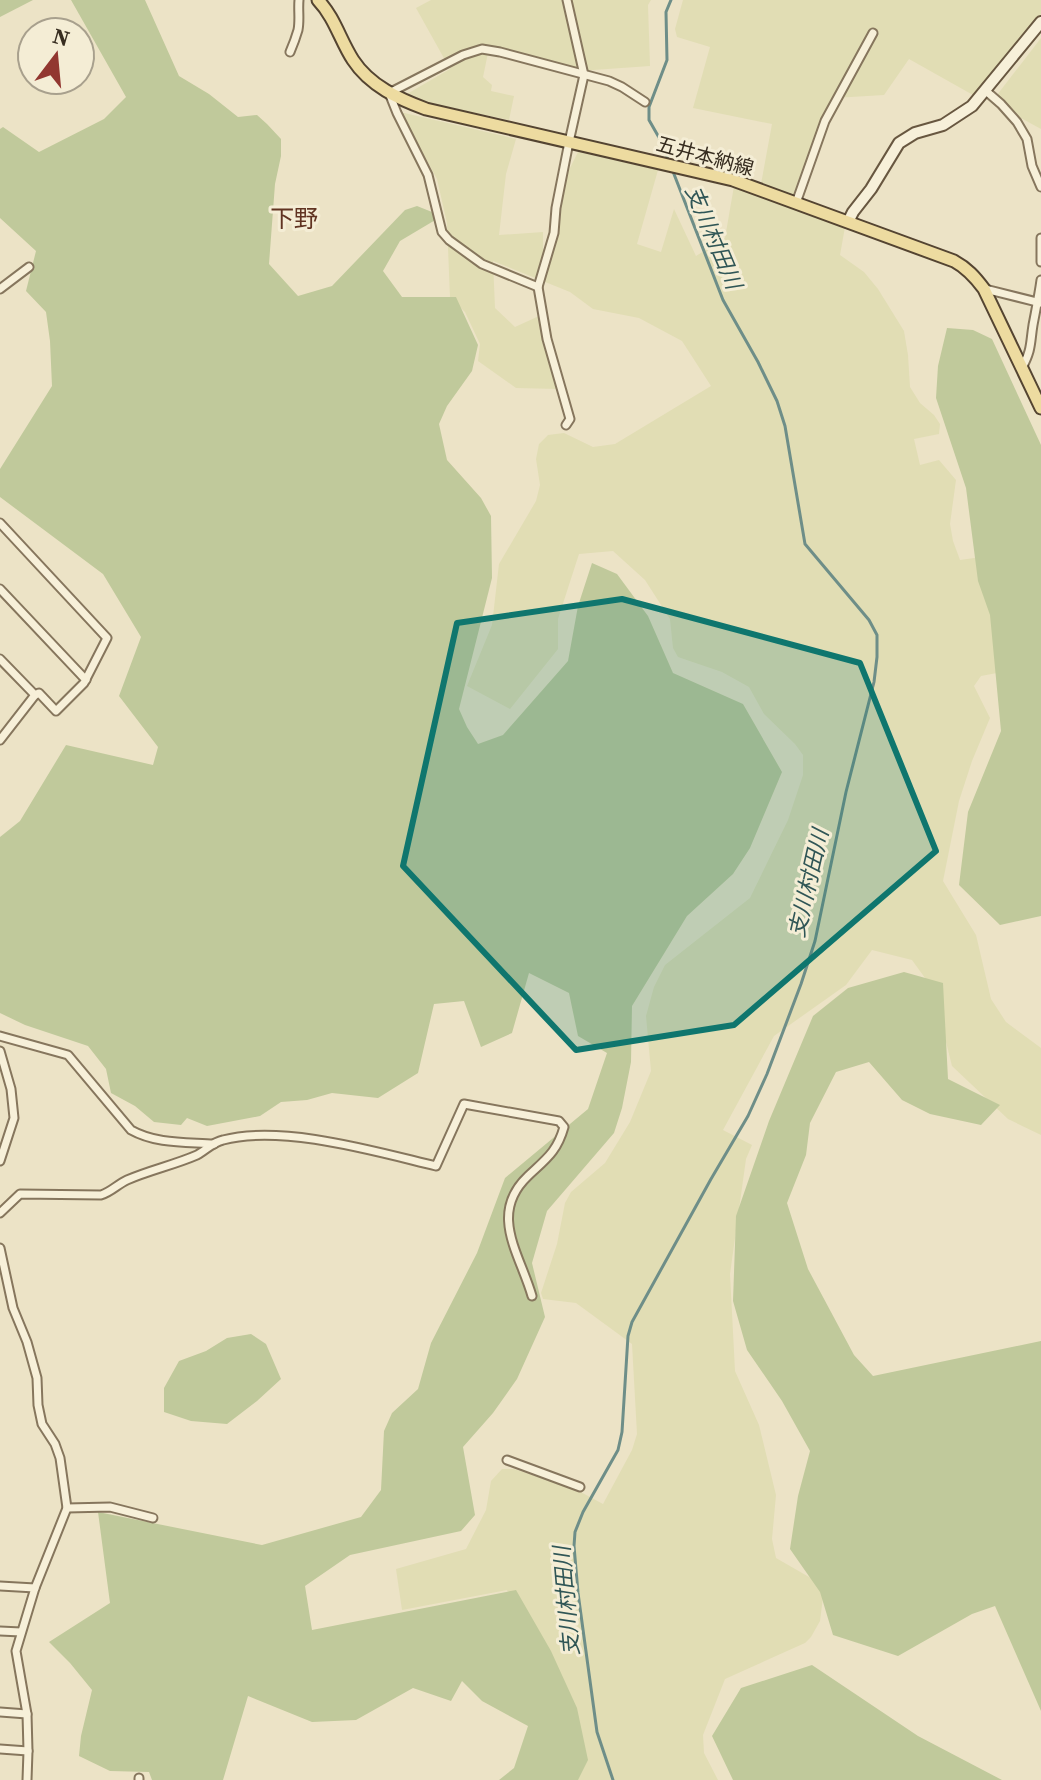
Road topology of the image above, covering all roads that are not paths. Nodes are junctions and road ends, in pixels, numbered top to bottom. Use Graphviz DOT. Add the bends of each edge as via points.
graph roads {
  1 [pos="299,0"];
  2 [pos="318,0"];
  3 [pos="567,0"];
  4 [pos="1041,22"];
  5 [pos="873,33"];
  6 [pos="290,52"];
  7 [pos="584,75"];
  8 [pos="986,91"];
  9 [pos="389,93"];
  10 [pos="645,102"];
  11 [pos="569,142"];
  12 [pos="1041,187"];
  13 [pos="796,203"];
  14 [pos="848,222"];
  15 [pos="1041,238"];
  16 [pos="1041,262"];
  17 [pos="29,267"];
  18 [pos="1041,280"];
  19 [pos="538,287"];
  20 [pos="0,289"];
  21 [pos="984,289"];
  22 [pos="1040,303"];
  23 [pos="1022,368"];
  24 [pos="1041,408"];
  25 [pos="566,425"];
  26 [pos="0,523"];
  27 [pos="0,589"];
  28 [pos="0,659"];
  29 [pos="86,680"];
  30 [pos="35,695"];
  31 [pos="0,740"];
  32 [pos="0,1036"];
  33 [pos="0,1051"];
  34 [pos="214,1144"];
  35 [pos="0,1161"];
  36 [pos="0,1213"];
  37 [pos="0,1248"];
  38 [pos="532,1296"];
  39 [pos="507,1460"];
  40 [pos="580,1487"];
  41 [pos="67,1508"];
  42 [pos="153,1518"];
  43 [pos="0,1586"];
  44 [pos="35,1588"];
  45 [pos="0,1631"];
  46 [pos="21,1632"];
  47 [pos="0,1712"];
  48 [pos="27,1714"];
  49 [pos="0,1749"];
  50 [pos="28,1751"];
  51 [pos="27,1780"];
  1 -- 6 [label="street"];
  2 -- 9 [label="main road, 五井本納線" via="353,61"];
  3 -- 7 [label="street"];
  4 -- 8 [label="main road"];
  5 -- 13 [label="street" via="825,121"];
  7 -- 9 [label="street" via="482,49"];
  7 -- 10 [label="street" via="622,87"];
  7 -- 11 [label="street"];
  8 -- 12 [label="street" via="1027,139"];
  8 -- 14 [label="main road" via="943,125 899,143"];
  9 -- 11 [label="main road, 五井本納線" via="426,109"];
  9 -- 19 [label="street" via="428,175 442,232 482,264"];
  11 -- 13 [label="main road, 五井本納線" via="705,172"];
  11 -- 19 [label="street" via="554,233"];
  13 -- 14 [label="main road, 五井本納線"];
  14 -- 21 [label="main road, 五井本納線" via="954,261"];
  15 -- 16 [label="street"];
  17 -- 20 [label="street"];
  18 -- 22 [label="street"];
  19 -- 25 [label="street" via="570,419"];
  21 -- 22 [label="street"];
  21 -- 23 [label="main road, 五井本納線"];
  22 -- 23 [label="street"];
  23 -- 24 [label="main road, 五井本納線"];
  26 -- 29 [label="street" via="107,638"];
  27 -- 29 [label="street"];
  28 -- 30 [label="street"];
  29 -- 30 [label="street" via="56,711 39,693"];
  30 -- 31 [label="street"];
  32 -- 34 [label="street" via="68,1055 131,1130 144,1137"];
  33 -- 35 [label="street" via="14,1118"];
  34 -- 36 [label="street" via="101,1195 20,1194"];
  34 -- 38 [label="street" via="264,1134 436,1166 464,1104 559,1121 564,1127 560,1142 510,1198 508,1224"];
  37 -- 41 [label="street" via="37,1378 42,1424 60,1458"];
  39 -- 40 [label="street"];
  41 -- 42 [label="street" via="110,1507"];
  41 -- 44 [label="street"];
  43 -- 44 [label="street"];
  44 -- 46 [label="street"];
  45 -- 46 [label="street"];
  46 -- 48 [label="street" via="16,1651"];
  47 -- 48 [label="street"];
  48 -- 50 [label="street"];
  49 -- 50 [label="street"];
  50 -- 51 [label="street"];
}
